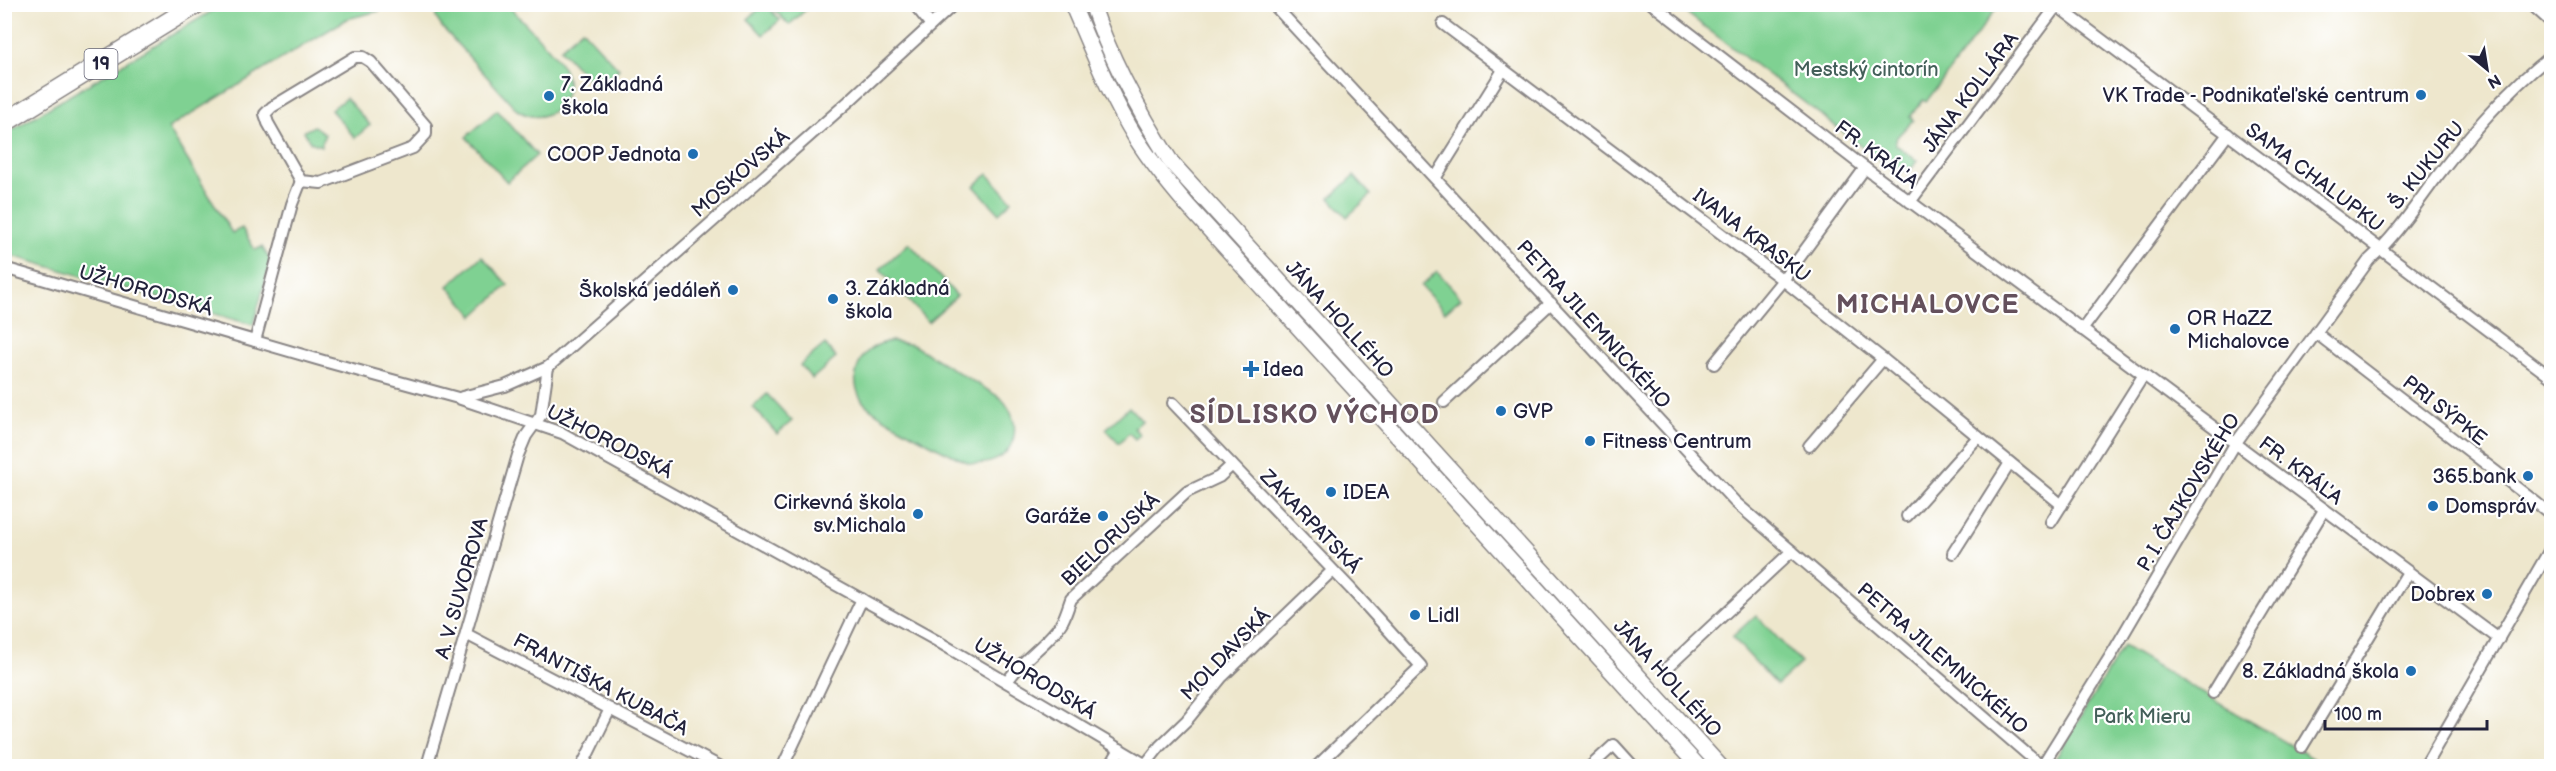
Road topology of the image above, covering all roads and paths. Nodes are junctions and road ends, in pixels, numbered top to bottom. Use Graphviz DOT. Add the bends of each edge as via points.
graph roads {
  1 [pos="197,4"];
  2 [pos="914,4"];
  3 [pos="954,4"];
  4 [pos="1072,4"];
  5 [pos="1092,4"];
  6 [pos="1274,4"];
  7 [pos="1652,4"];
  8 [pos="2531,4"];
  9 [pos="2058,5"];
  10 [pos="2552,23"];
  11 [pos="1443,24"];
  12 [pos="932,25"];
  13 [pos="2552,30"];
  14 [pos="2552,46"];
  15 [pos="2552,55"];
  16 [pos="1503,70"];
  17 [pos="1141,116"];
  18 [pos="4,123"];
  19 [pos="1128,125"];
  20 [pos="2228,134"];
  21 [pos="1865,168"];
  22 [pos="1436,177"];
  23 [pos="301,181"];
  24 [pos="1910,202"];
  25 [pos="2382,249"];
  26 [pos="1253,266"];
  27 [pos="4,268"];
  28 [pos="1783,280"];
  29 [pos="1551,303"];
  30 [pos="2082,330"];
  31 [pos="2316,333"];
  32 [pos="255,340"];
  33 [pos="1883,359"];
  34 [pos="1714,364"];
  35 [pos="548,368"];
  36 [pos="2143,376"];
  37 [pos="2552,378"];
  38 [pos="458,398"];
  39 [pos="1444,402"];
  40 [pos="1173,403"];
  41 [pos="537,423"];
  42 [pos="1978,437"];
  43 [pos="2235,444"];
  44 [pos="1809,446"];
  45 [pos="2010,463"];
  46 [pos="1232,465"];
  47 [pos="2062,504"];
  48 [pos="2324,510"];
  49 [pos="2552,515"];
  50 [pos="1907,516"];
  51 [pos="2051,522"];
  52 [pos="2552,546"];
  53 [pos="1792,551"];
  54 [pos="1953,553"];
  55 [pos="1332,571"];
  56 [pos="2408,572"];
  57 [pos="1549,578"];
  58 [pos="1537,589"];
  59 [pos="862,599"];
  60 [pos="466,634"];
  61 [pos="2499,639"];
  62 [pos="1668,667"];
  63 [pos="1006,682"];
  64 [pos="2212,693"];
  65 [pos="610,709"];
  66 [pos="2302,747"];
  67 [pos="1120,749"];
  68 [pos="427,766"];
  69 [pos="582,766"];
  70 [pos="719,766"];
  71 [pos="783,766"];
  72 [pos="1110,766"];
  73 [pos="1147,766"];
  74 [pos="1317,766"];
  75 [pos="1591,766"];
  76 [pos="1633,766"];
  77 [pos="1698,766"];
  78 [pos="1720,766"];
  79 [pos="2041,766"];
  80 [pos="2426,766"];
  1 -- 18 [label="main road, 19"];
  2 -- 12 [label="street"];
  3 -- 12 [label="street, MOSKOVSKÁ"];
  4 -- 19 [label="street, JÁNA HOLLÉHO" via="1101,75"];
  5 -- 17 [label="street, JÁNA HOLLÉHO"];
  6 -- 22 [label="street, PETRA JILEMNICKÉHO"];
  7 -- 21 [label="street, FR. KRÁĽA"];
  8 -- 10 [label="street"];
  9 -- 20 [label="street, SAMA CHALUPKU"];
  9 -- 24 [label="street, JÁNA KOLLÁRA"];
  11 -- 16 [label="street, IVANA KRASKU"];
  12 -- 35 [label="street, MOSKOVSKÁ"];
  13 -- 14 [label="street"];
  15 -- 25 [label="street, Š. KUKURU" via="2501,100"];
  16 -- 22 [label="street"];
  16 -- 28 [label="street, IVANA KRASKU"];
  17 -- 19 [label="street"];
  17 -- 26 [label="street, JÁNA HOLLÉHO" via="1171,162"];
  19 -- 26 [label="street, JÁNA HOLLÉHO" via="1158,171"];
  20 -- 25 [label="street, SAMA CHALUPKU"];
  20 -- 30 [label="street"];
  21 -- 24 [label="street, FR. KRÁĽA"];
  21 -- 28 [label="street"];
  22 -- 29 [label="street, PETRA JILEMNICKÉHO"];
  23 -- 23 [label="street" via="321,183 413,148 426,134 426,126 363,57 355,57 265,114"];
  23 -- 32 [label="street"];
  24 -- 30 [label="street, FR. KRÁĽA"];
  25 -- 31 [label="street, P. I. ČAJKOVSKÉHO" via="2369,260"];
  25 -- 37 [label="street, SAMA CHALUPKU"];
  26 -- 57 [label="street, JÁNA HOLLÉHO"];
  26 -- 58 [label="street, JÁNA HOLLÉHO"];
  27 -- 32 [label="street, UŽHORODSKÁ"];
  28 -- 33 [label="street, IVANA KRASKU"];
  28 -- 34 [label="street"];
  29 -- 39 [label="street"];
  29 -- 53 [label="street, PETRA JILEMNICKÉHO" via="1735,502"];
  30 -- 36 [label="street, FR. KRÁĽA"];
  31 -- 43 [label="street, P. I. ČAJKOVSKÉHO"];
  31 -- 49 [label="street, PRI SÝPKE"];
  32 -- 38 [label="street, UŽHORODSKÁ"];
  33 -- 42 [label="street, IVANA KRASKU"];
  33 -- 44 [label="street"];
  35 -- 38 [label="street, MOSKOVSKÁ" via="505,387"];
  35 -- 41 [label="street"];
  36 -- 43 [label="street, FR. KRÁĽA"];
  36 -- 47 [label="street"];
  38 -- 41 [label="street, UŽHORODSKÁ"];
  40 -- 46 [label="street, ZAKARPATSKÁ"];
  41 -- 59 [label="street, UŽHORODSKÁ" via="562,433"];
  41 -- 60 [label="street, A. V. SUVOROVA" via="518,455"];
  42 -- 45 [label="street, IVANA KRASKU"];
  42 -- 50 [label="street"];
  43 -- 48 [label="street, FR. KRÁĽA"];
  43 -- 79 [label="street, P. I. ČAJKOVSKÉHO"];
  45 -- 47 [label="street, IVANA KRASKU"];
  45 -- 54 [label="street"];
  46 -- 55 [label="street, ZAKARPATSKÁ"];
  46 -- 63 [label="street, BIELORUSKÁ" via="1219,477 1187,492 1071,599 1056,630 1020,663"];
  47 -- 51 [label="street"];
  48 -- 56 [label="street, FR. KRÁĽA"];
  48 -- 64 [label="street"];
  52 -- 61 [label="street"];
  53 -- 62 [label="street"];
  53 -- 79 [label="street, PETRA JILEMNICKÉHO"];
  55 -- 73 [label="street, MOLDAVSKÁ" via="1221,678"];
  55 -- 74 [label="street, ZAKARPATSKÁ" via="1421,666"];
  56 -- 61 [label="street, FR. KRÁĽA"];
  56 -- 66 [label="street"];
  57 -- 58 [label="street"];
  57 -- 78 [label="street, JÁNA HOLLÉHO"];
  58 -- 77 [label="street, JÁNA HOLLÉHO"];
  59 -- 63 [label="street, UŽHORODSKÁ"];
  59 -- 71 [label="street"];
  60 -- 65 [label="street, FRANTIŠKA KUBAČA"];
  60 -- 68 [label="street, A. V. SUVOROVA"];
  61 -- 80 [label="street"];
  63 -- 67 [label="street, UŽHORODSKÁ"];
  65 -- 69 [label="street"];
  65 -- 70 [label="street, FRANTIŠKA KUBAČA"];
  67 -- 72 [label="street"];
  67 -- 73 [label="street, UŽHORODSKÁ"];
  75 -- 76 [label="street" via="1614,745"];
}
